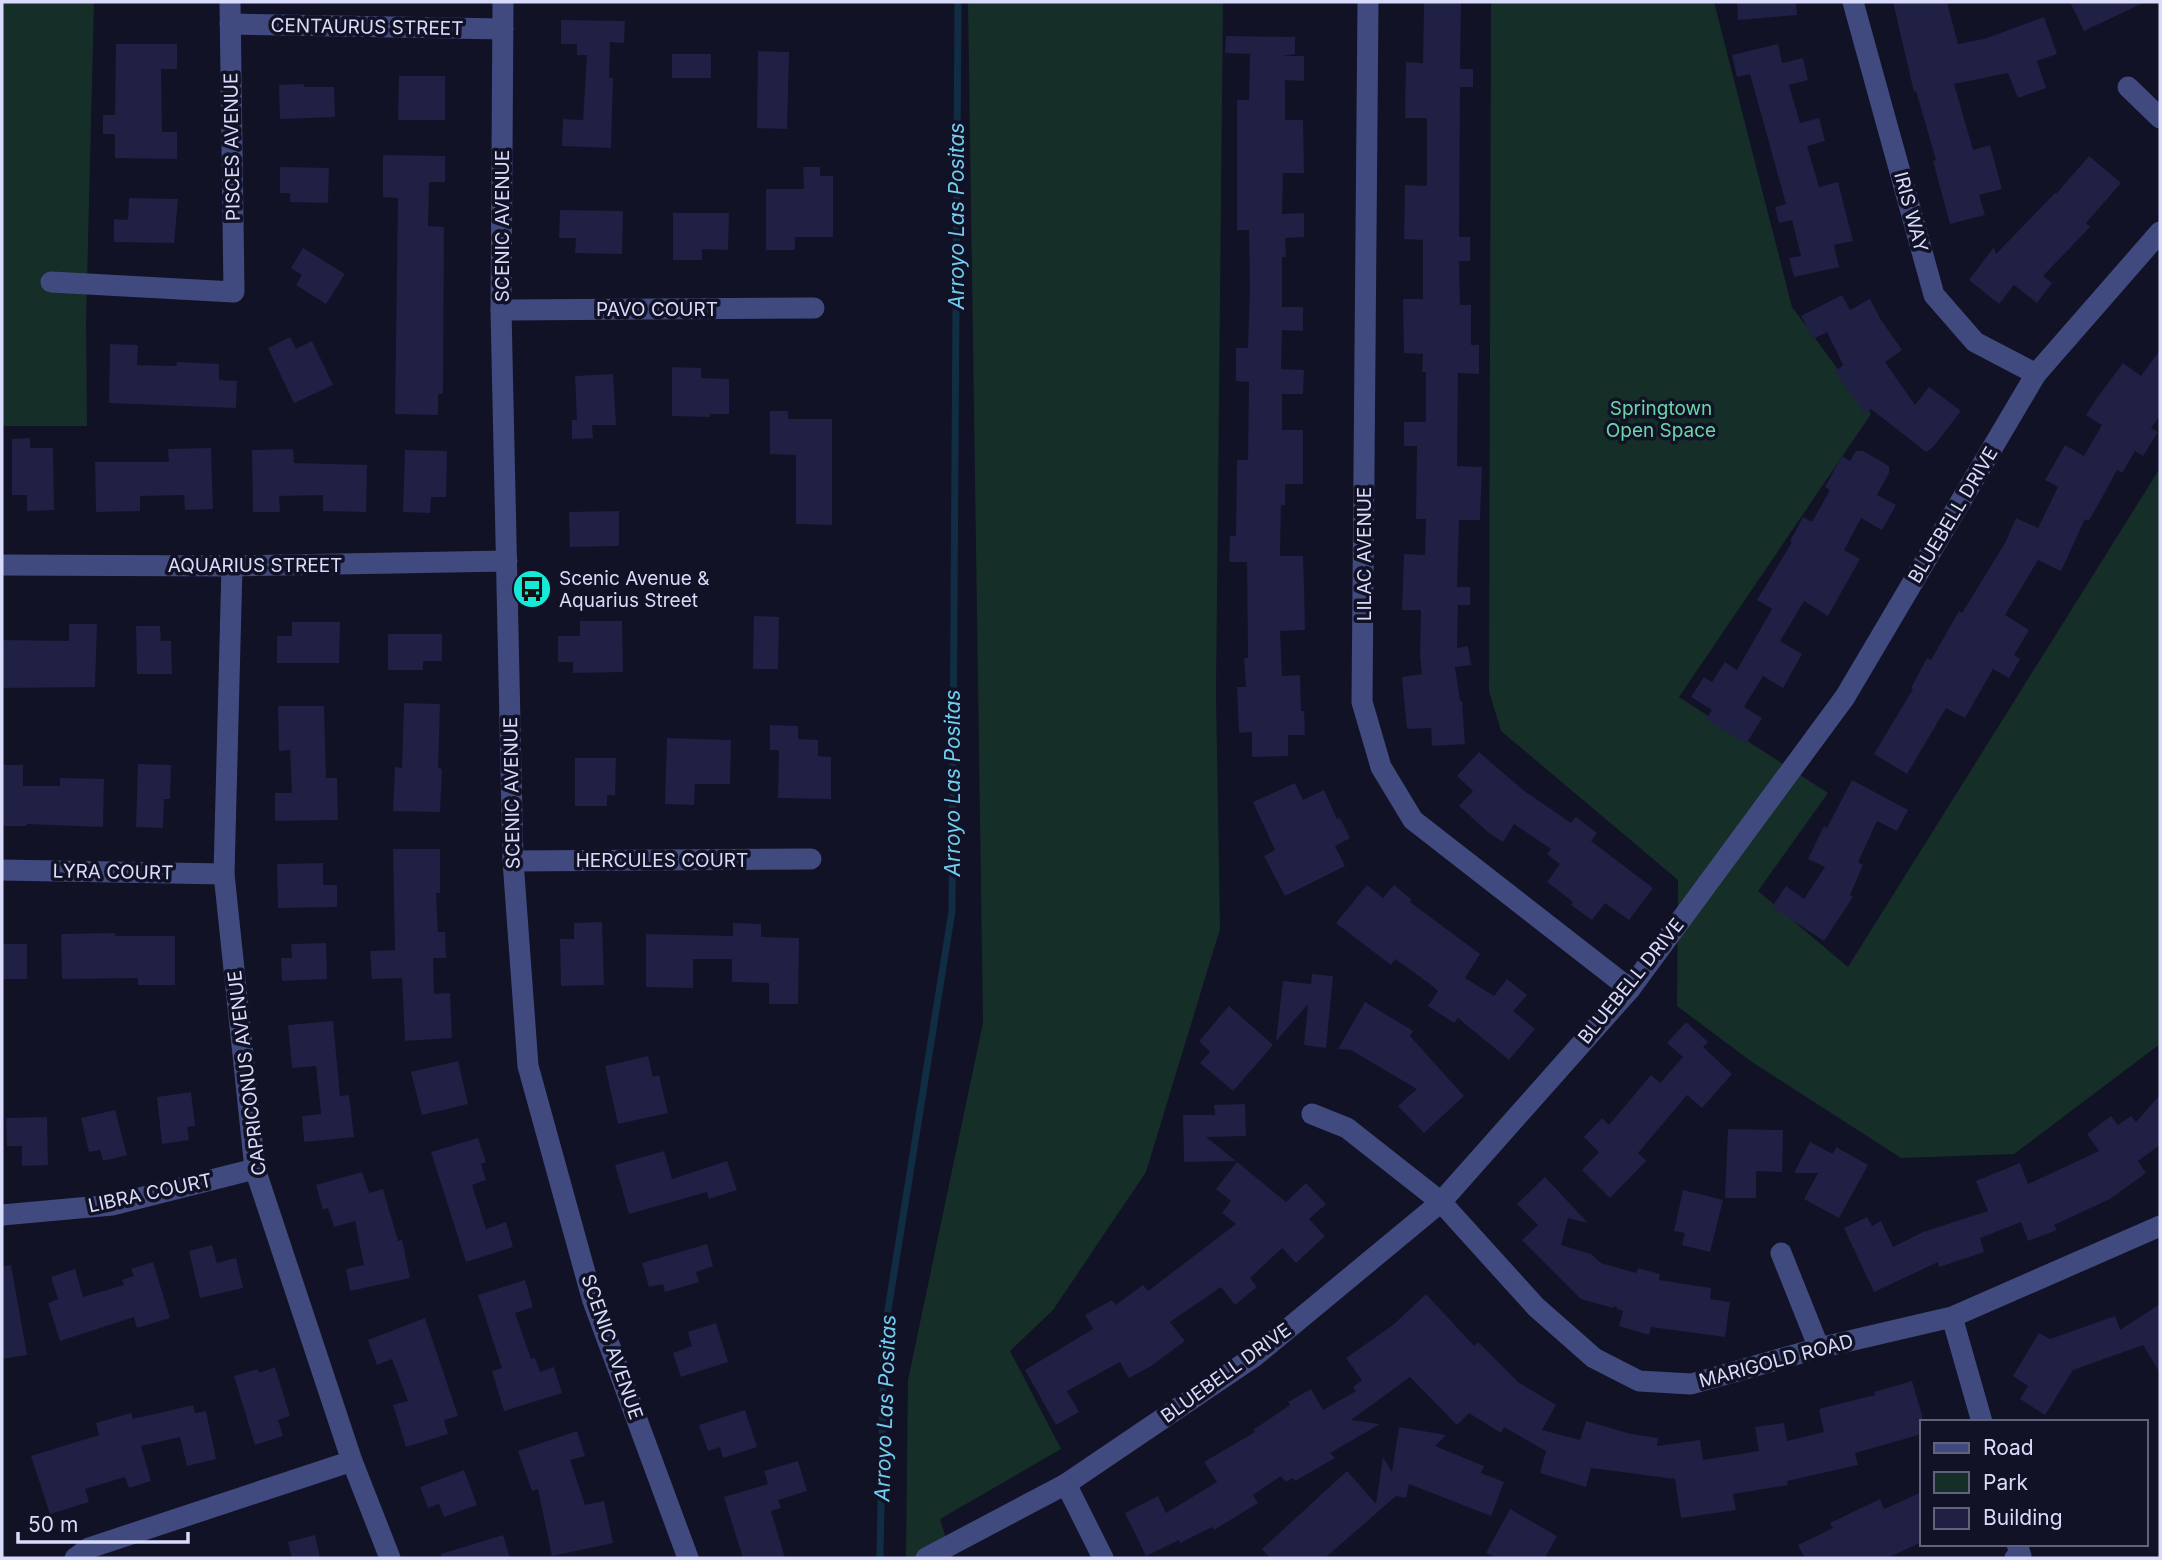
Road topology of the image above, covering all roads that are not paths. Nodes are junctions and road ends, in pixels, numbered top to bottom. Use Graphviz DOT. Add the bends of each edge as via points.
graph roads {
  1 [pos="230,2"];
  2 [pos="503,2"];
  3 [pos="1368,2"];
  4 [pos="1853,2"];
  5 [pos="230,24"];
  6 [pos="503,29"];
  7 [pos="2128,87"];
  8 [pos="2160,118"];
  9 [pos="2160,232"];
  10 [pos="51,282"];
  11 [pos="814,308"];
  12 [pos="501,310"];
  13 [pos="2036,374"];
  14 [pos="507,561"];
  15 [pos="2,565"];
  16 [pos="232,566"];
  17 [pos="811,859"];
  18 [pos="513,861"];
  19 [pos="2,870"];
  20 [pos="224,874"];
  21 [pos="1630,989"];
  22 [pos="1312,1114"];
  23 [pos="255,1169"];
  24 [pos="1441,1202"];
  25 [pos="2,1215"];
  26 [pos="2160,1226"];
  27 [pos="1781,1253"];
  28 [pos="1952,1317"];
  29 [pos="1819,1348"];
  30 [pos="1981,1420"];
  31 [pos="352,1461"];
  32 [pos="1066,1484"];
  33 [pos="75,1558"];
  34 [pos="390,1558"];
  35 [pos="688,1558"];
  36 [pos="926,1558"];
  37 [pos="1103,1558"];
  1 -- 5 [label="street, PISCES AVENUE"];
  2 -- 6 [label="street, SCENIC AVENUE"];
  3 -- 21 [label="street, LILAC AVENUE" via="1362,702 1381,767 1413,820"];
  4 -- 13 [label="street, IRIS WAY" via="1934,295 1975,342"];
  5 -- 6 [label="street, CENTAURUS STREET"];
  5 -- 10 [label="street, PISCES AVENUE" via="234,292"];
  6 -- 12 [label="street, SCENIC AVENUE"];
  7 -- 8 [label="street"];
  9 -- 13 [label="street, BLUEBELL DRIVE"];
  11 -- 12 [label="street, PAVO COURT"];
  12 -- 14 [label="street, SCENIC AVENUE"];
  13 -- 21 [label="street, BLUEBELL DRIVE" via="1845,697"];
  14 -- 16 [label="street, AQUARIUS STREET"];
  14 -- 18 [label="street, SCENIC AVENUE"];
  15 -- 16 [label="street, AQUARIUS STREET"];
  16 -- 20 [label="street, CAPRICONUS AVENUE"];
  17 -- 18 [label="street, HERCULES COURT"];
  18 -- 35 [label="street, SCENIC AVENUE" via="528,1066 592,1298"];
  19 -- 20 [label="street, LYRA COURT"];
  20 -- 23 [label="street, CAPRICONUS AVENUE"];
  21 -- 24 [label="street, BLUEBELL DRIVE"];
  22 -- 24 [label="street, MARIGOLD ROAD" via="1347,1128"];
  23 -- 25 [label="street, LIBRA COURT" via="112,1205"];
  23 -- 31 [label="street, CAPRICONUS AVENUE"];
  24 -- 29 [label="street, MARIGOLD ROAD" via="1536,1307 1594,1358 1639,1381 1691,1384"];
  24 -- 32 [label="street, BLUEBELL DRIVE" via="1255,1356"];
  26 -- 28 [label="street, MARIGOLD ROAD"];
  27 -- 29 [label="street"];
  28 -- 29 [label="street, MARIGOLD ROAD"];
  28 -- 30 [label="street"];
  31 -- 33 [label="street" via="89,1548"];
  31 -- 34 [label="street, CAPRICONUS AVENUE"];
  32 -- 36 [label="street, BLUEBELL DRIVE"];
  32 -- 37 [label="street"];
}
